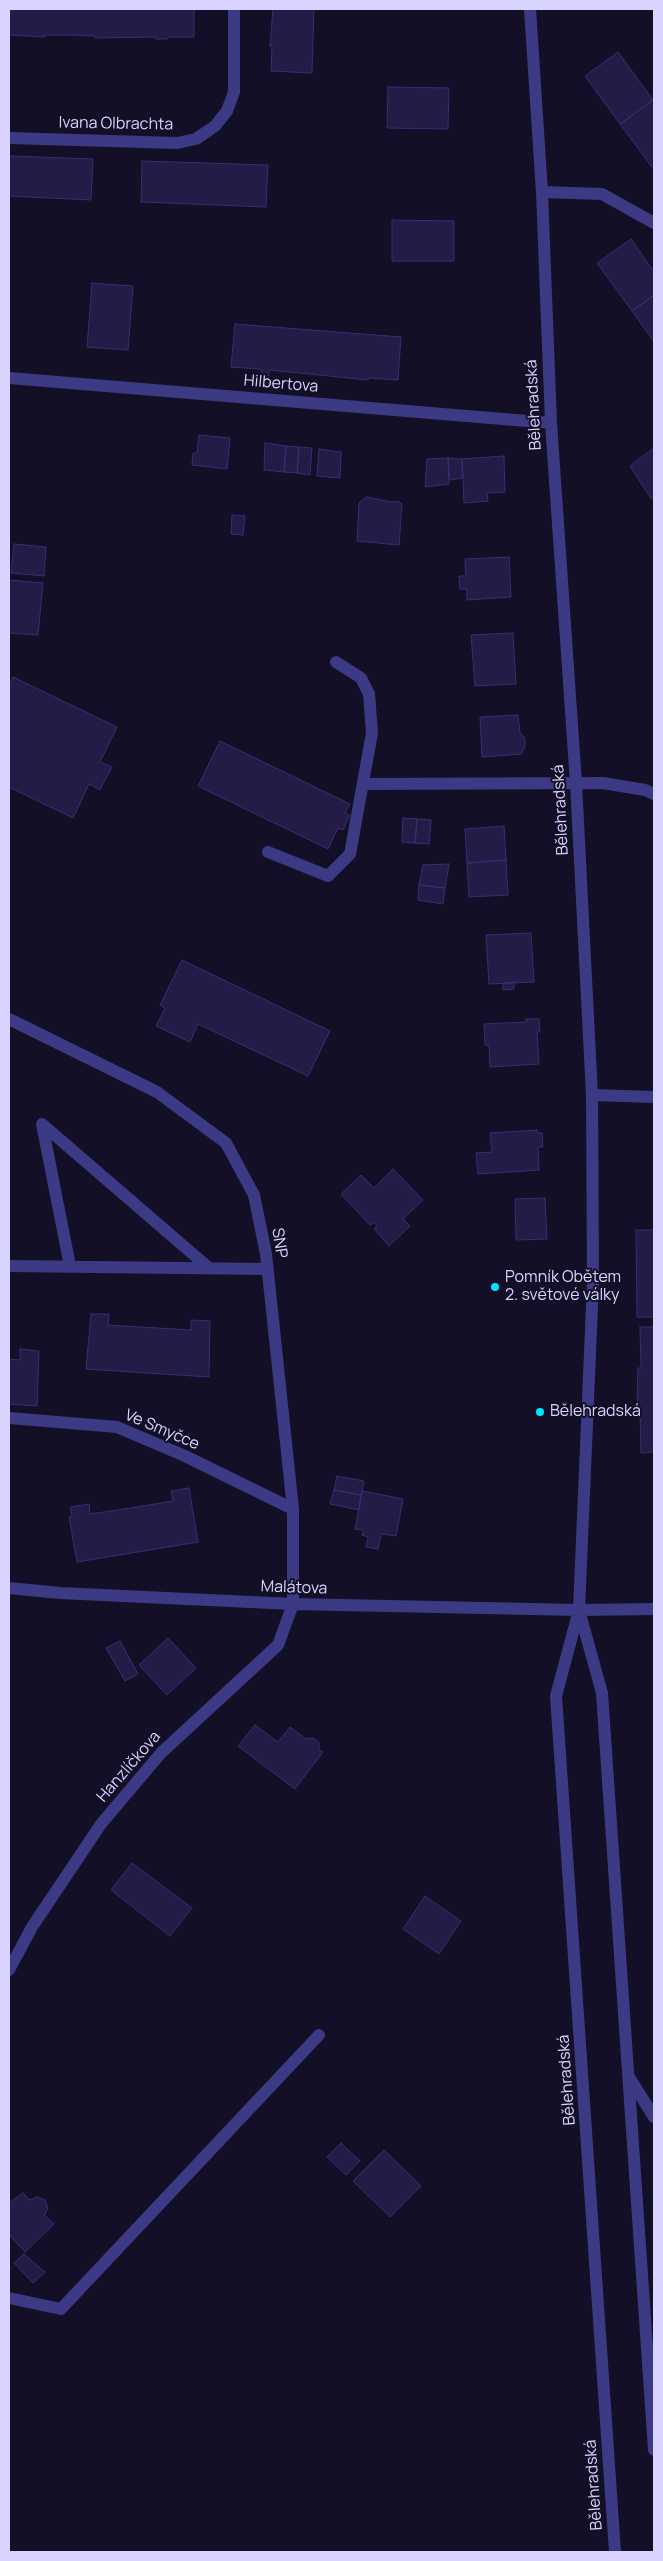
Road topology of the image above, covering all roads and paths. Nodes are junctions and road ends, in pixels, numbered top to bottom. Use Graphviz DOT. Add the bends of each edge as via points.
graph roads {
  1 [pos="234,9"];
  2 [pos="530,9"];
  3 [pos="9,138"];
  4 [pos="542,192"];
  5 [pos="654,224"];
  6 [pos="9,378"];
  7 [pos="551,423"];
  8 [pos="336,662"];
  9 [pos="364,784"];
  10 [pos="576,784"];
  11 [pos="654,794"];
  12 [pos="268,852"];
  13 [pos="9,1019"];
  14 [pos="592,1095"];
  15 [pos="654,1097"];
  16 [pos="9,1266"];
  17 [pos="70,1266"];
  18 [pos="209,1268"];
  19 [pos="267,1269"];
  20 [pos="9,1418"];
  21 [pos="292,1509"];
  22 [pos="9,1588"];
  23 [pos="293,1604"];
  24 [pos="654,1609"];
  25 [pos="580,1610"];
  26 [pos="9,1970"];
  27 [pos="318,2035"];
  28 [pos="628,2074"];
  29 [pos="654,2117"];
  30 [pos="9,2298"];
  31 [pos="654,2450"];
  32 [pos="615,2552"];
  1 -- 3 [label="street, Ivana Olbrachta" via="234,92 227,111 215,126 196,139 177,143"];
  2 -- 4 [label="street, Bělehradská"];
  4 -- 5 [label="street" via="602,194"];
  4 -- 7 [label="street, Bělehradská"];
  6 -- 7 [label="street, Hilbertova"];
  7 -- 10 [label="street, Bělehradská"];
  8 -- 9 [label="street" via="361,678 369,694 372,733"];
  9 -- 10 [label="street"];
  9 -- 12 [label="street" via="350,854 328,876"];
  10 -- 11 [label="street" via="603,783"];
  10 -- 14 [label="street, Bělehradská"];
  13 -- 19 [label="street, SNP" via="157,1092 226,1143 254,1194"];
  14 -- 15 [label="street"];
  14 -- 25 [label="street, Bělehradská" via="593,1284"];
  16 -- 17 [label="street"];
  17 -- 18 [label="street"];
  17 -- 18 [label="street" via="42,1124"];
  18 -- 19 [label="street"];
  19 -- 21 [label="street, SNP"];
  20 -- 21 [label="street, Ve Smyčce" via="117,1426"];
  21 -- 23 [label="street, SNP"];
  22 -- 23 [label="street, Malátova"];
  23 -- 25 [label="street, Malátova"];
  23 -- 26 [label="street, Hanzlíčkova" via="278,1645 161,1753 101,1824 32,1926"];
  24 -- 25 [label="street, Malátova"];
  25 -- 28 [label="street, Bělehradská" via="602,1693"];
  25 -- 32 [label="street, Bělehradská" via="556,1696"];
  27 -- 30 [label="street" via="61,2309"];
  28 -- 29 [label="street"];
  28 -- 31 [label="street, Bělehradská"];
}
